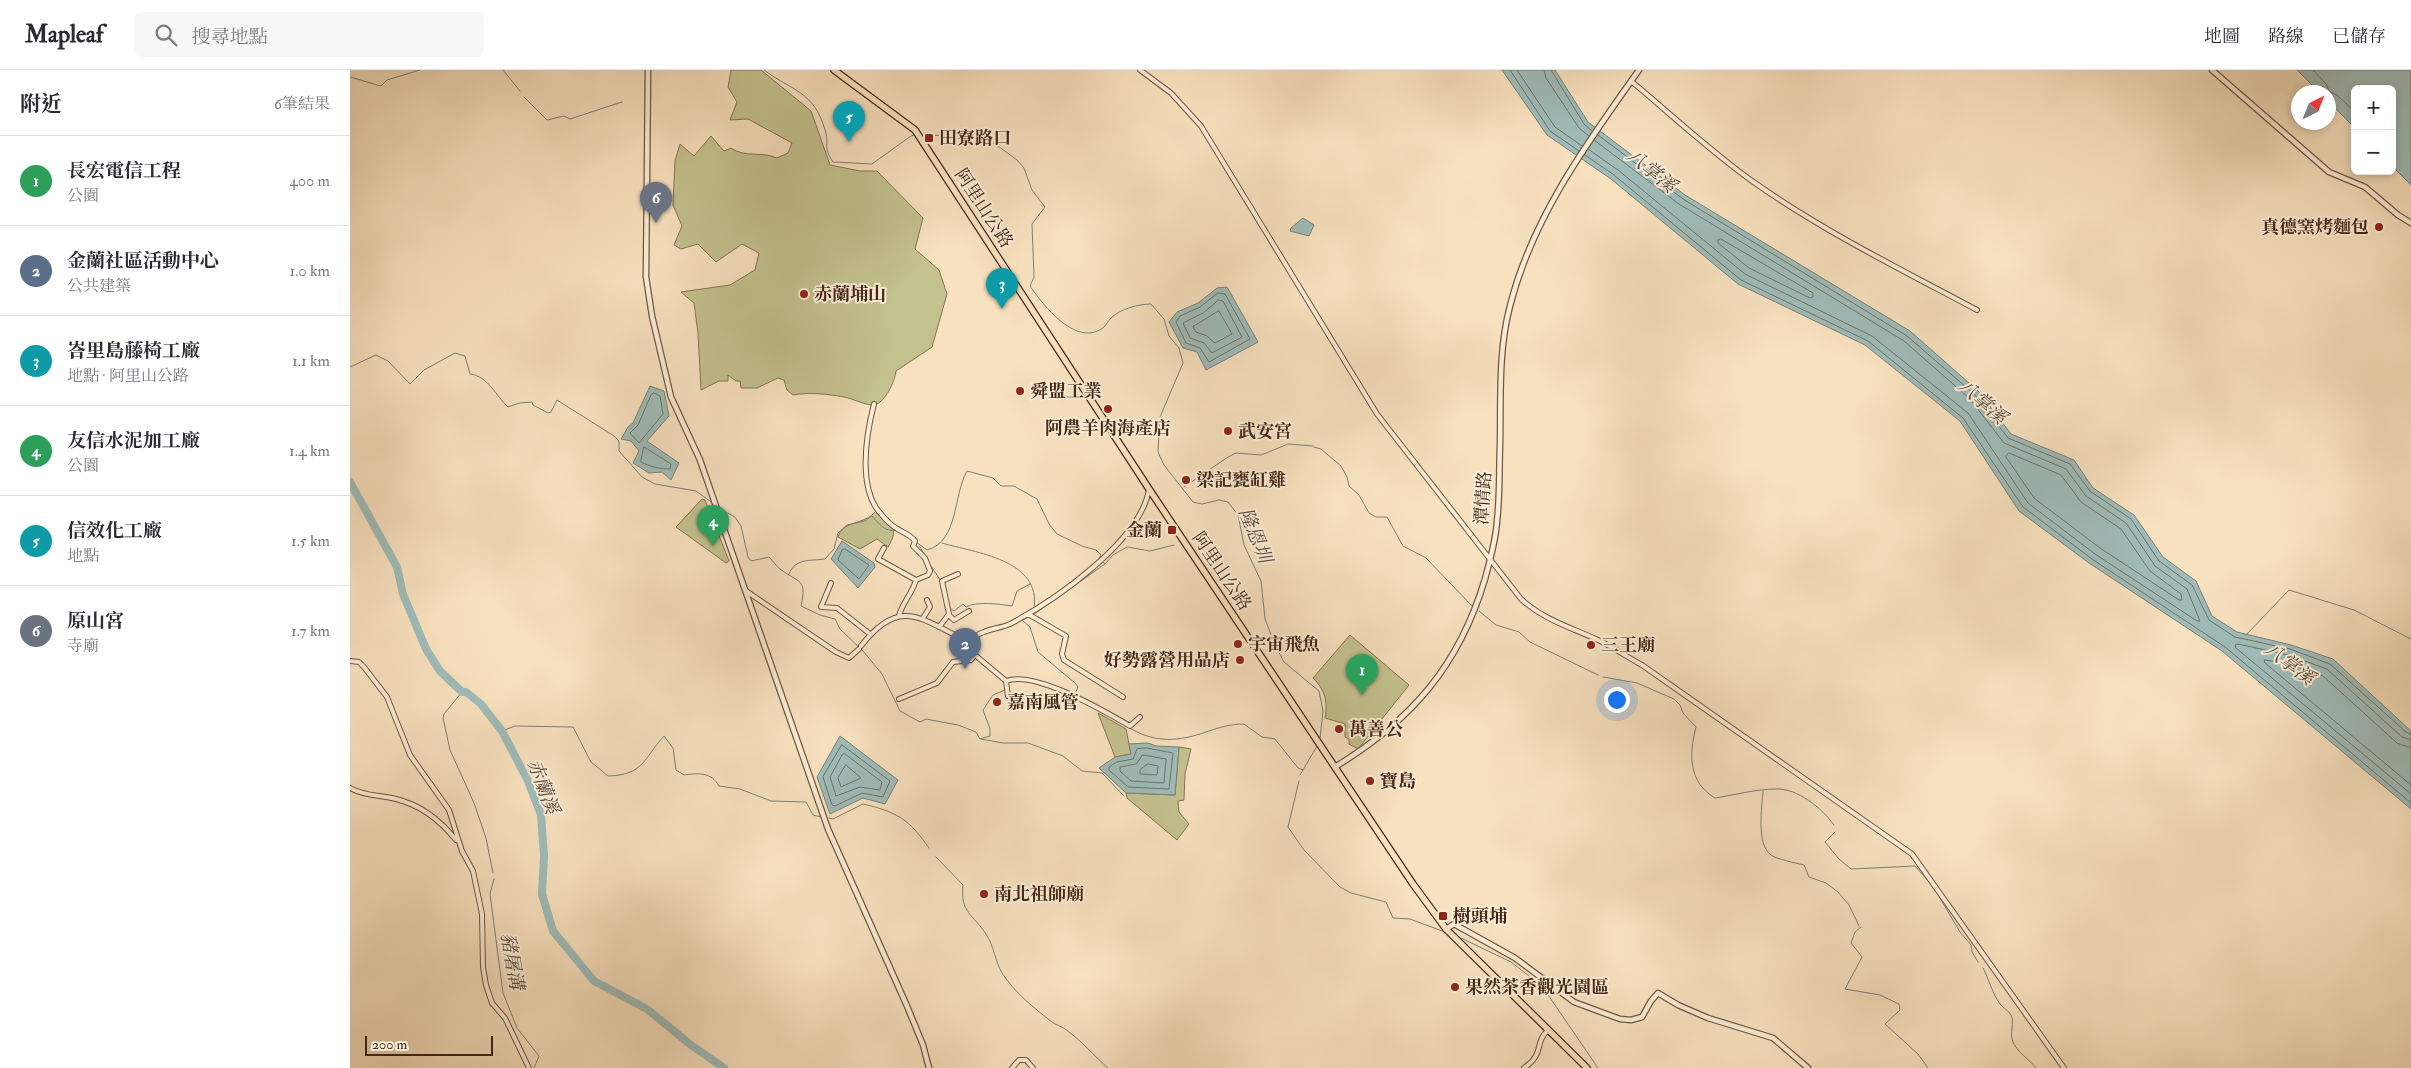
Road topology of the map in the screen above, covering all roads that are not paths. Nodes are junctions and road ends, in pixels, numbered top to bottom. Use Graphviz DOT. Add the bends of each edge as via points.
graph roads {
  1 [pos="648,70"];
  2 [pos="834,70"];
  3 [pos="1140,70"];
  4 [pos="1639,70"];
  5 [pos="2212,70"];
  6 [pos="1631,81"];
  7 [pos="2411,224"];
  8 [pos="1977,310"];
  9 [pos="874,404"];
  10 [pos="1149,490"];
  11 [pos="884,548"];
  12 [pos="1490,560"];
  13 [pos="958,574"];
  14 [pos="916,580"];
  15 [pos="831,583"];
  16 [pos="746,591"];
  17 [pos="927,600"];
  18 [pos="970,611"];
  19 [pos="1028,614"];
  20 [pos="948,615"];
  21 [pos="899,616"];
  22 [pos="923,618"];
  23 [pos="939,627"];
  24 [pos="870,634"];
  25 [pos="969,640"];
  26 [pos="974,655"];
  27 [pos="350,661"];
  28 [pos="1006,681"];
  29 [pos="1008,696"];
  30 [pos="1123,697"];
  31 [pos="899,699"];
  32 [pos="1140,717"];
  33 [pos="1335,767"];
  34 [pos="350,788"];
  35 [pos="458,842"];
  36 [pos="1446,929"];
  37 [pos="1548,1030"];
  38 [pos="529,1068"];
  39 [pos="929,1068"];
  40 [pos="1012,1068"];
  41 [pos="1033,1068"];
  42 [pos="1524,1068"];
  43 [pos="1587,1068"];
  44 [pos="1808,1068"];
  45 [pos="2064,1068"];
  1 -- 16 [label="street" via="647,293 671,397 700,460"];
  2 -- 10 [label="main road, 阿里山公路" via="915,130"];
  3 -- 12 [label="street" via="1171,93 1201,126 1377,414"];
  4 -- 6 [label="street"];
  5 -- 7 [label="street" via="2329,172 2365,188"];
  6 -- 8 [label="street" via="1757,184 1847,240"];
  6 -- 12 [label="street, 潭情路" via="1542,219 1509,307 1501,371 1497,522"];
  9 -- 14 [label="street" via="867,446 868,489 876,508 896,528 912,537 915,541 913,546 925,558 930,571"];
  10 -- 19 [label="street" via="1120,544 1089,571"];
  10 -- 33 [label="main road, 阿里山公路"];
  11 -- 14 [label="street" via="878,559"];
  12 -- 33 [label="street, 潭情路" via="1475,611 1459,646 1439,676 1385,733"];
  12 -- 45 [label="street" via="1533,610 1642,665 1912,854"];
  13 -- 20 [label="street" via="942,581"];
  14 -- 21 [label="street"];
  15 -- 24 [label="street" via="821,607 837,608"];
  16 -- 24 [label="street" via="849,658"];
  16 -- 39 [label="street" via="828,829 904,997"];
  17 -- 22 [label="street" via="930,607"];
  18 -- 20 [label="street" via="954,620"];
  19 -- 25 [label="street"];
  19 -- 30 [label="street" via="1066,636 1064,660"];
  20 -- 23 [label="street"];
  21 -- 22 [label="street"];
  21 -- 24 [label="street" via="892,617"];
  22 -- 23 [label="street"];
  23 -- 25 [label="street"];
  25 -- 26 [label="street"];
  26 -- 28 [label="street"];
  26 -- 31 [label="street" via="971,660 953,662 937,683"];
  27 -- 35 [label="street" via="359,662 387,697 410,754 449,810"];
  28 -- 29 [label="street"];
  28 -- 32 [label="street" via="1028,680 1068,694 1130,726"];
  33 -- 36 [label="main road, 阿里山公路"];
  34 -- 35 [label="street" via="425,811 440,820"];
  35 -- 38 [label="street" via="474,871 482,914 486,985 492,1003 505,1018"];
  36 -- 37 [label="main road, 阿里山公路"];
  36 -- 44 [label="street" via="1454,924 1515,958 1566,997 1583,1005 1620,1019 1635,1020 1644,1015 1658,993 1708,1018 1773,1038"];
  37 -- 42 [label="street" via="1542,1035 1534,1061"];
  37 -- 43 [label="main road, 阿里山公路"];
  40 -- 41 [label="street" via="1019,1060 1026,1060"];
}
